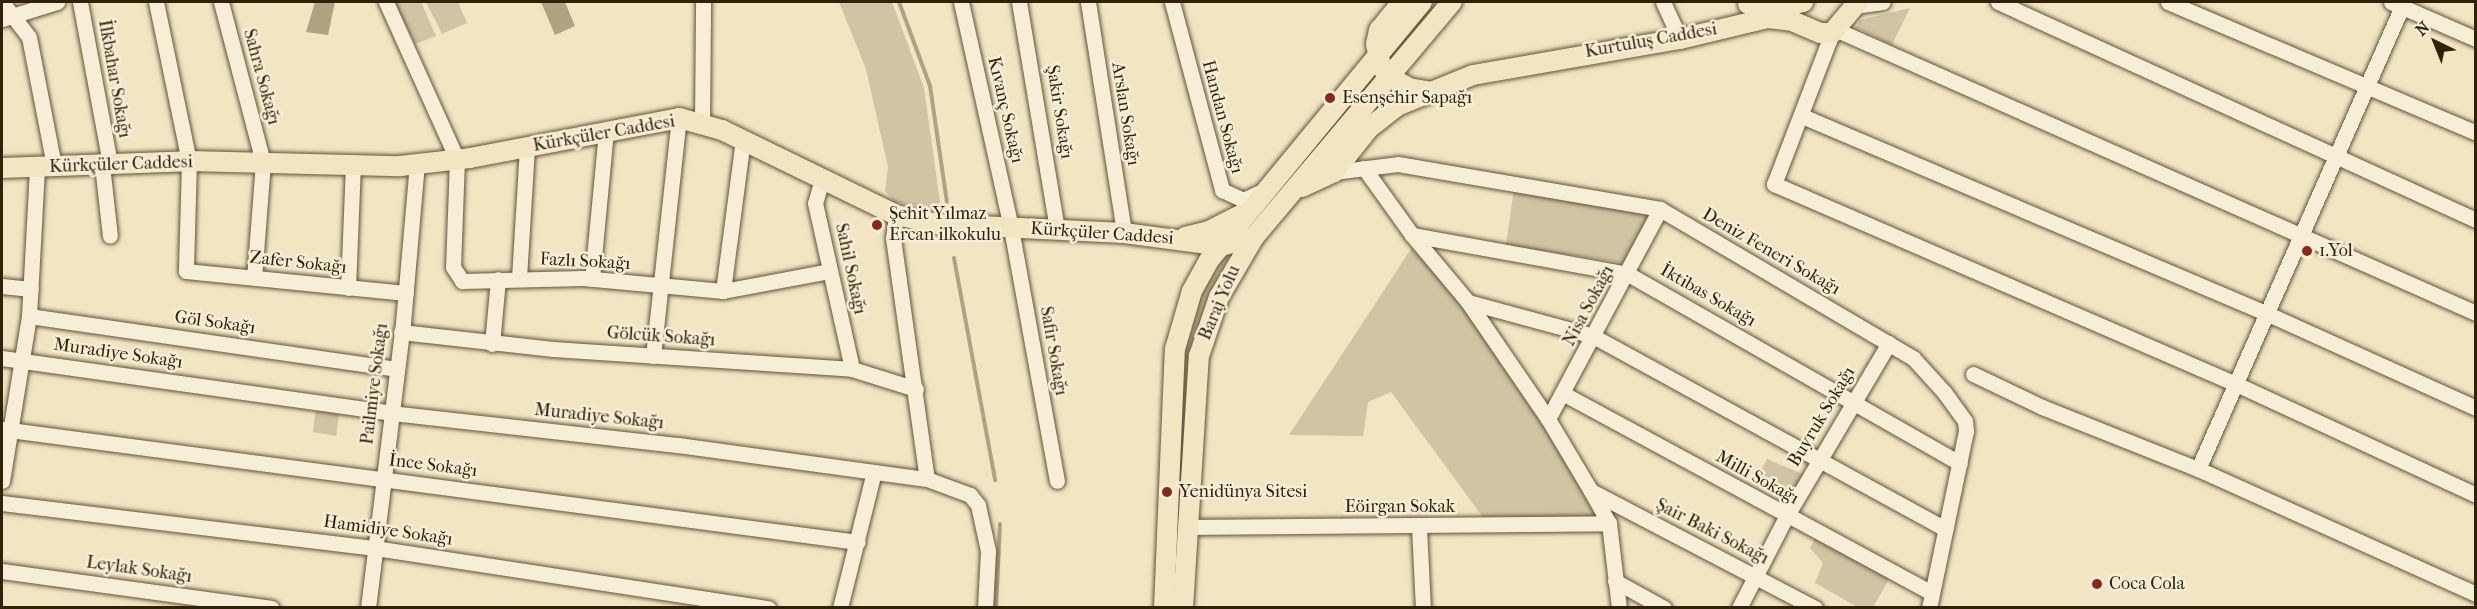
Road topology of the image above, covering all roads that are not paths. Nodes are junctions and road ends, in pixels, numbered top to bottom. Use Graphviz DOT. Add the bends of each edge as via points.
graph roads {
  1 [pos="2,2"];
  2 [pos="57,2"];
  3 [pos="80,2"];
  4 [pos="156,2"];
  5 [pos="221,2"];
  6 [pos="386,2"];
  7 [pos="703,2"];
  8 [pos="961,2"];
  9 [pos="1019,2"];
  10 [pos="1088,2"];
  11 [pos="1172,2"];
  12 [pos="1402,2"];
  13 [pos="1422,2"];
  14 [pos="1452,2"];
  15 [pos="1663,2"];
  16 [pos="1803,2"];
  17 [pos="1812,2"];
  18 [pos="1883,2"];
  19 [pos="1998,2"];
  20 [pos="2168,2"];
  21 [pos="1747,3"];
  22 [pos="2399,3"];
  23 [pos="7,17"];
  24 [pos="1840,18"];
  25 [pos="1731,26"];
  26 [pos="1680,39"];
  27 [pos="2475,39"];
  28 [pos="1377,54"];
  29 [pos="1388,76"];
  30 [pos="2366,88"];
  31 [pos="1349,89"];
  32 [pos="1431,92"];
  33 [pos="1371,96"];
  34 [pos="1803,116"];
  35 [pos="679,118"];
  36 [pos="702,125"];
  37 [pos="1369,128"];
  38 [pos="606,132"];
  39 [pos="2475,133"];
  40 [pos="743,141"];
  41 [pos="527,147"];
  42 [pos="2336,158"];
  43 [pos="457,159"];
  44 [pos="189,161"];
  45 [pos="262,162"];
  46 [pos="106,164"];
  47 [pos="417,164"];
  48 [pos="353,165"];
  49 [pos="46,167"];
  50 [pos="2,168"];
  51 [pos="1364,168"];
  52 [pos="1334,172"];
  53 [pos="822,179"];
  54 [pos="1269,187"];
  55 [pos="1297,190"];
  56 [pos="1252,206"];
  57 [pos="1660,209"];
  58 [pos="896,215"];
  59 [pos="2475,220"];
  60 [pos="1011,228"];
  61 [pos="1058,230"];
  62 [pos="1124,233"];
  63 [pos="110,236"];
  64 [pos="1412,236"];
  65 [pos="1254,237"];
  66 [pos="1180,238"];
  67 [pos="2301,238"];
  68 [pos="1221,246"];
  69 [pos="830,271"];
  70 [pos="1628,274"];
  71 [pos="254,278"];
  72 [pos="519,278"];
  73 [pos="498,279"];
  74 [pos="592,279"];
  75 [pos="2,286"];
  76 [pos="660,286"];
  77 [pos="348,288"];
  78 [pos="31,289"];
  79 [pos="723,291"];
  80 [pos="405,293"];
  81 [pos="1468,302"];
  82 [pos="2475,313"];
  83 [pos="2268,314"];
  84 [pos="28,316"];
  85 [pos="401,332"];
  86 [pos="1593,336"];
  87 [pos="1889,343"];
  88 [pos="492,344"];
  89 [pos="653,356"];
  90 [pos="2,358"];
  91 [pos="21,360"];
  92 [pos="396,369"];
  93 [pos="852,369"];
  94 [pos="1973,374"];
  95 [pos="2236,384"];
  96 [pos="916,389"];
  97 [pos="1564,394"];
  98 [pos="1856,403"];
  99 [pos="2475,408"];
  100 [pos="391,413"];
  101 [pos="1548,419"];
  102 [pos="6,430"];
  103 [pos="1819,459"];
  104 [pos="1960,463"];
  105 [pos="2198,469"];
  106 [pos="874,472"];
  107 [pos="384,479"];
  108 [pos="927,479"];
  109 [pos="2,481"];
  110 [pos="1057,481"];
  111 [pos="1591,491"];
  112 [pos="2475,495"];
  113 [pos="2,503"];
  114 [pos="1786,517"];
  115 [pos="1609,523"];
  116 [pos="1169,527"];
  117 [pos="1190,527"];
  118 [pos="1419,527"];
  119 [pos="1946,529"];
  120 [pos="858,542"];
  121 [pos="375,548"];
  122 [pos="2,570"];
  123 [pos="1755,577"];
  124 [pos="1615,581"];
  125 [pos="2475,594"];
  126 [pos="1931,600"];
  127 [pos="271,608"];
  128 [pos="368,608"];
  129 [pos="768,608"];
  130 [pos="840,608"];
  131 [pos="985,608"];
  132 [pos="1164,608"];
  133 [pos="1183,608"];
  134 [pos="1423,608"];
  135 [pos="1619,608"];
  136 [pos="1664,608"];
  137 [pos="1739,608"];
  138 [pos="1815,608"];
  1 -- 23 [label="street"];
  2 -- 23 [label="street"];
  3 -- 46 [label="street, İlkbahar Sokağı"];
  4 -- 44 [label="street"];
  5 -- 45 [label="street, Sahra Sokağı"];
  6 -- 43 [label="street"];
  7 -- 36 [label="street"];
  8 -- 60 [label="street, Kıvanç Sokağı"];
  9 -- 61 [label="street, Şakir Sokağı"];
  10 -- 62 [label="street, Arslan Sokağı"];
  11 -- 54 [label="street, Handan Sokağı" via="1222,190 1243,200"];
  12 -- 28 [label="main road" via="1379,30"];
  13 -- 28 [label="main road, Baraj Yolu"];
  14 -- 29 [label="main road, Baraj Yolu"];
  15 -- 26 [label="street"];
  16 -- 21 [label="main road" via="1769,10"];
  17 -- 24 [label="main road" via="1807,17"];
  18 -- 24 [label="street"];
  19 -- 42 [label="street"];
  20 -- 30 [label="street"];
  21 -- 25 [label="street"];
  22 -- 27 [label="street"];
  22 -- 30 [label="street"];
  23 -- 49 [label="street" via="29,37"];
  24 -- 25 [label="main road, Kurtuluş Caddesi" via="1780,18"];
  24 -- 34 [label="street"];
  24 -- 67 [label="street"];
  25 -- 26 [label="main road, Kurtuluş Caddesi"];
  26 -- 32 [label="main road, Kurtuluş Caddesi" via="1473,75"];
  28 -- 29 [label="main road"];
  28 -- 31 [label="main road, Baraj Yolu"];
  29 -- 32 [label="main road" via="1409,88"];
  29 -- 33 [label="main road, Baraj Yolu"];
  30 -- 39 [label="street"];
  30 -- 42 [label="street"];
  31 -- 33 [label="main road" via="1360,88"];
  31 -- 54 [label="main road, Baraj Yolu"];
  32 -- 37 [label="main road, Kurtuluş Caddesi" via="1397,106"];
  33 -- 37 [label="main road" via="1377,107"];
  33 -- 55 [label="main road, Baraj Yolu"];
  34 -- 83 [label="street"];
  34 -- 95 [label="street" via="1774,184"];
  35 -- 36 [label="main road, Kürkçüler Caddesi"];
  35 -- 38 [label="main road, Kürkçüler Caddesi"];
  35 -- 76 [label="street"];
  36 -- 40 [label="main road, Kürkçüler Caddesi"];
  37 -- 52 [label="main road, Kurtuluş Caddesi"];
  38 -- 41 [label="main road, Kürkçüler Caddesi"];
  38 -- 74 [label="street"];
  40 -- 53 [label="main road, Kürkçüler Caddesi"];
  40 -- 79 [label="street"];
  41 -- 43 [label="main road, Kürkçüler Caddesi"];
  41 -- 72 [label="street"];
  42 -- 59 [label="street"];
  42 -- 67 [label="street"];
  43 -- 47 [label="main road, Kürkçüler Caddesi"];
  43 -- 73 [label="street, Fazlı Sokağı" via="454,273 469,282"];
  44 -- 45 [label="main road, Kürkçüler Caddesi"];
  44 -- 46 [label="main road, Kürkçüler Caddesi"];
  44 -- 71 [label="street, Zafer Sokağı" via="186,271"];
  45 -- 48 [label="main road, Kürkçüler Caddesi"];
  45 -- 71 [label="street, Sahra Sokağı"];
  46 -- 49 [label="main road, Kürkçüler Caddesi"];
  46 -- 63 [label="street, İlkbahar Sokağı"];
  47 -- 48 [label="main road, Kürkçüler Caddesi"];
  47 -- 80 [label="street, Pailmiye Sokağı"];
  48 -- 77 [label="street"];
  49 -- 50 [label="main road, Kürkçüler Caddesi"];
  49 -- 78 [label="street"];
  51 -- 52 [label="street, Deniz Feneri Sokağı"];
  51 -- 57 [label="street, Deniz Feneri Sokağı" via="1398,164"];
  51 -- 64 [label="street"];
  52 -- 55 [label="main road"];
  53 -- 58 [label="main road, Kürkçüler Caddesi"];
  53 -- 69 [label="street, Sahil Sokağı" via="815,203"];
  54 -- 56 [label="main road, Baraj Yolu"];
  55 -- 65 [label="main road, Baraj Yolu"];
  56 -- 66 [label="main road" via="1231,222"];
  56 -- 68 [label="main road, Baraj Yolu"];
  57 -- 70 [label="street, Nisa Sokağı"];
  57 -- 87 [label="street, Deniz Feneri Sokağı" via="1742,261"];
  58 -- 60 [label="main road, Kürkçüler Caddesi" via="938,225"];
  58 -- 96 [label="street" via="893,238"];
  60 -- 61 [label="main road, Kürkçüler Caddesi"];
  60 -- 110 [label="street, Safir Sokağı"];
  61 -- 62 [label="main road, Kürkçüler Caddesi"];
  62 -- 66 [label="main road, Kürkçüler Caddesi"];
  64 -- 70 [label="street, İktibas Sokağı"];
  64 -- 81 [label="street"];
  65 -- 68 [label="main road"];
  65 -- 117 [label="main road, Baraj Yolu" via="1227,279 1199,356"];
  66 -- 68 [label="main road, Kürkçüler Caddesi"];
  67 -- 82 [label="street"];
  67 -- 83 [label="street"];
  68 -- 116 [label="main road, Baraj Yolu" via="1192,291 1175,349"];
  69 -- 79 [label="street, Fazlı Sokağı"];
  69 -- 93 [label="street, Sahil Sokağı"];
  70 -- 86 [label="street, Nisa Sokağı"];
  70 -- 98 [label="street, İktibas Sokağı"];
  71 -- 77 [label="street, Zafer Sokağı"];
  72 -- 73 [label="street, Fazlı Sokağı"];
  72 -- 74 [label="street, Fazlı Sokağı"];
  73 -- 88 [label="street"];
  74 -- 76 [label="street, Fazlı Sokağı"];
  75 -- 78 [label="street"];
  76 -- 79 [label="street, Fazlı Sokağı"];
  76 -- 89 [label="street"];
  77 -- 80 [label="street, Zafer Sokağı"];
  78 -- 84 [label="street"];
  80 -- 85 [label="street, Pailmiye Sokağı"];
  81 -- 86 [label="street"];
  81 -- 101 [label="street"];
  83 -- 95 [label="street"];
  83 -- 99 [label="street"];
  84 -- 91 [label="street"];
  84 -- 92 [label="street, Göl Sokağı"];
  85 -- 88 [label="street, Gölcük Sokağı"];
  85 -- 92 [label="street, Pailmiye Sokağı"];
  86 -- 97 [label="street, Nisa Sokağı"];
  86 -- 103 [label="street"];
  87 -- 98 [label="street, Buyruk Sokağı"];
  87 -- 104 [label="street, Deniz Feneri Sokağı" via="1913,358 1965,421"];
  88 -- 89 [label="street, Gölcük Sokağı"];
  89 -- 93 [label="street, Gölcük Sokağı"];
  90 -- 91 [label="street, Muradiye Sokağı"];
  91 -- 100 [label="street, Muradiye Sokağı"];
  91 -- 102 [label="street"];
  92 -- 100 [label="street, Pailmiye Sokağı"];
  93 -- 96 [label="street, Gölcük Sokağı"];
  94 -- 105 [label="street" via="2042,407"];
  95 -- 105 [label="street"];
  95 -- 112 [label="street"];
  96 -- 108 [label="street"];
  97 -- 101 [label="street, Nisa Sokağı"];
  97 -- 114 [label="street, Milli Sokağı"];
  98 -- 103 [label="street, Buyruk Sokağı"];
  98 -- 104 [label="street, İktibas Sokağı"];
  100 -- 106 [label="street, Muradiye Sokağı"];
  100 -- 107 [label="street, Pailmiye Sokağı"];
  101 -- 111 [label="street"];
  102 -- 107 [label="street, İnce Sokağı"];
  102 -- 109 [label="street"];
  103 -- 114 [label="street, Buyruk Sokağı"];
  103 -- 119 [label="street"];
  104 -- 119 [label="street, Deniz Feneri Sokağı"];
  105 -- 125 [label="street"];
  106 -- 108 [label="street, Muradiye Sokağı"];
  106 -- 120 [label="street"];
  107 -- 120 [label="street, İnce Sokağı"];
  107 -- 121 [label="street, Pailmiye Sokağı"];
  108 -- 131 [label="street, Muradiye Sokağı" via="970,495 978,505 988,551"];
  111 -- 115 [label="street"];
  111 -- 123 [label="street, Şair Baki Sokağı"];
  113 -- 121 [label="street, Hamidiye Sokağı"];
  114 -- 123 [label="street, Buyruk Sokağı"];
  114 -- 126 [label="street, Milli Sokağı"];
  115 -- 118 [label="street, Eöirgan Sokak"];
  115 -- 124 [label="street"];
  116 -- 117 [label="main road"];
  116 -- 132 [label="main road, Baraj Yolu"];
  117 -- 118 [label="street, Eöirgan Sokak"];
  117 -- 133 [label="main road, Baraj Yolu"];
  118 -- 134 [label="street"];
  119 -- 126 [label="street, Deniz Feneri Sokağı"];
  120 -- 130 [label="street"];
  121 -- 128 [label="street, Pailmiye Sokağı"];
  121 -- 129 [label="street, Hamidiye Sokağı"];
  122 -- 127 [label="street, Leylak Sokağı"];
  123 -- 137 [label="street, Buyruk Sokağı"];
  123 -- 138 [label="street, Şair Baki Sokağı"];
  124 -- 135 [label="street"];
  124 -- 136 [label="street"];
}
